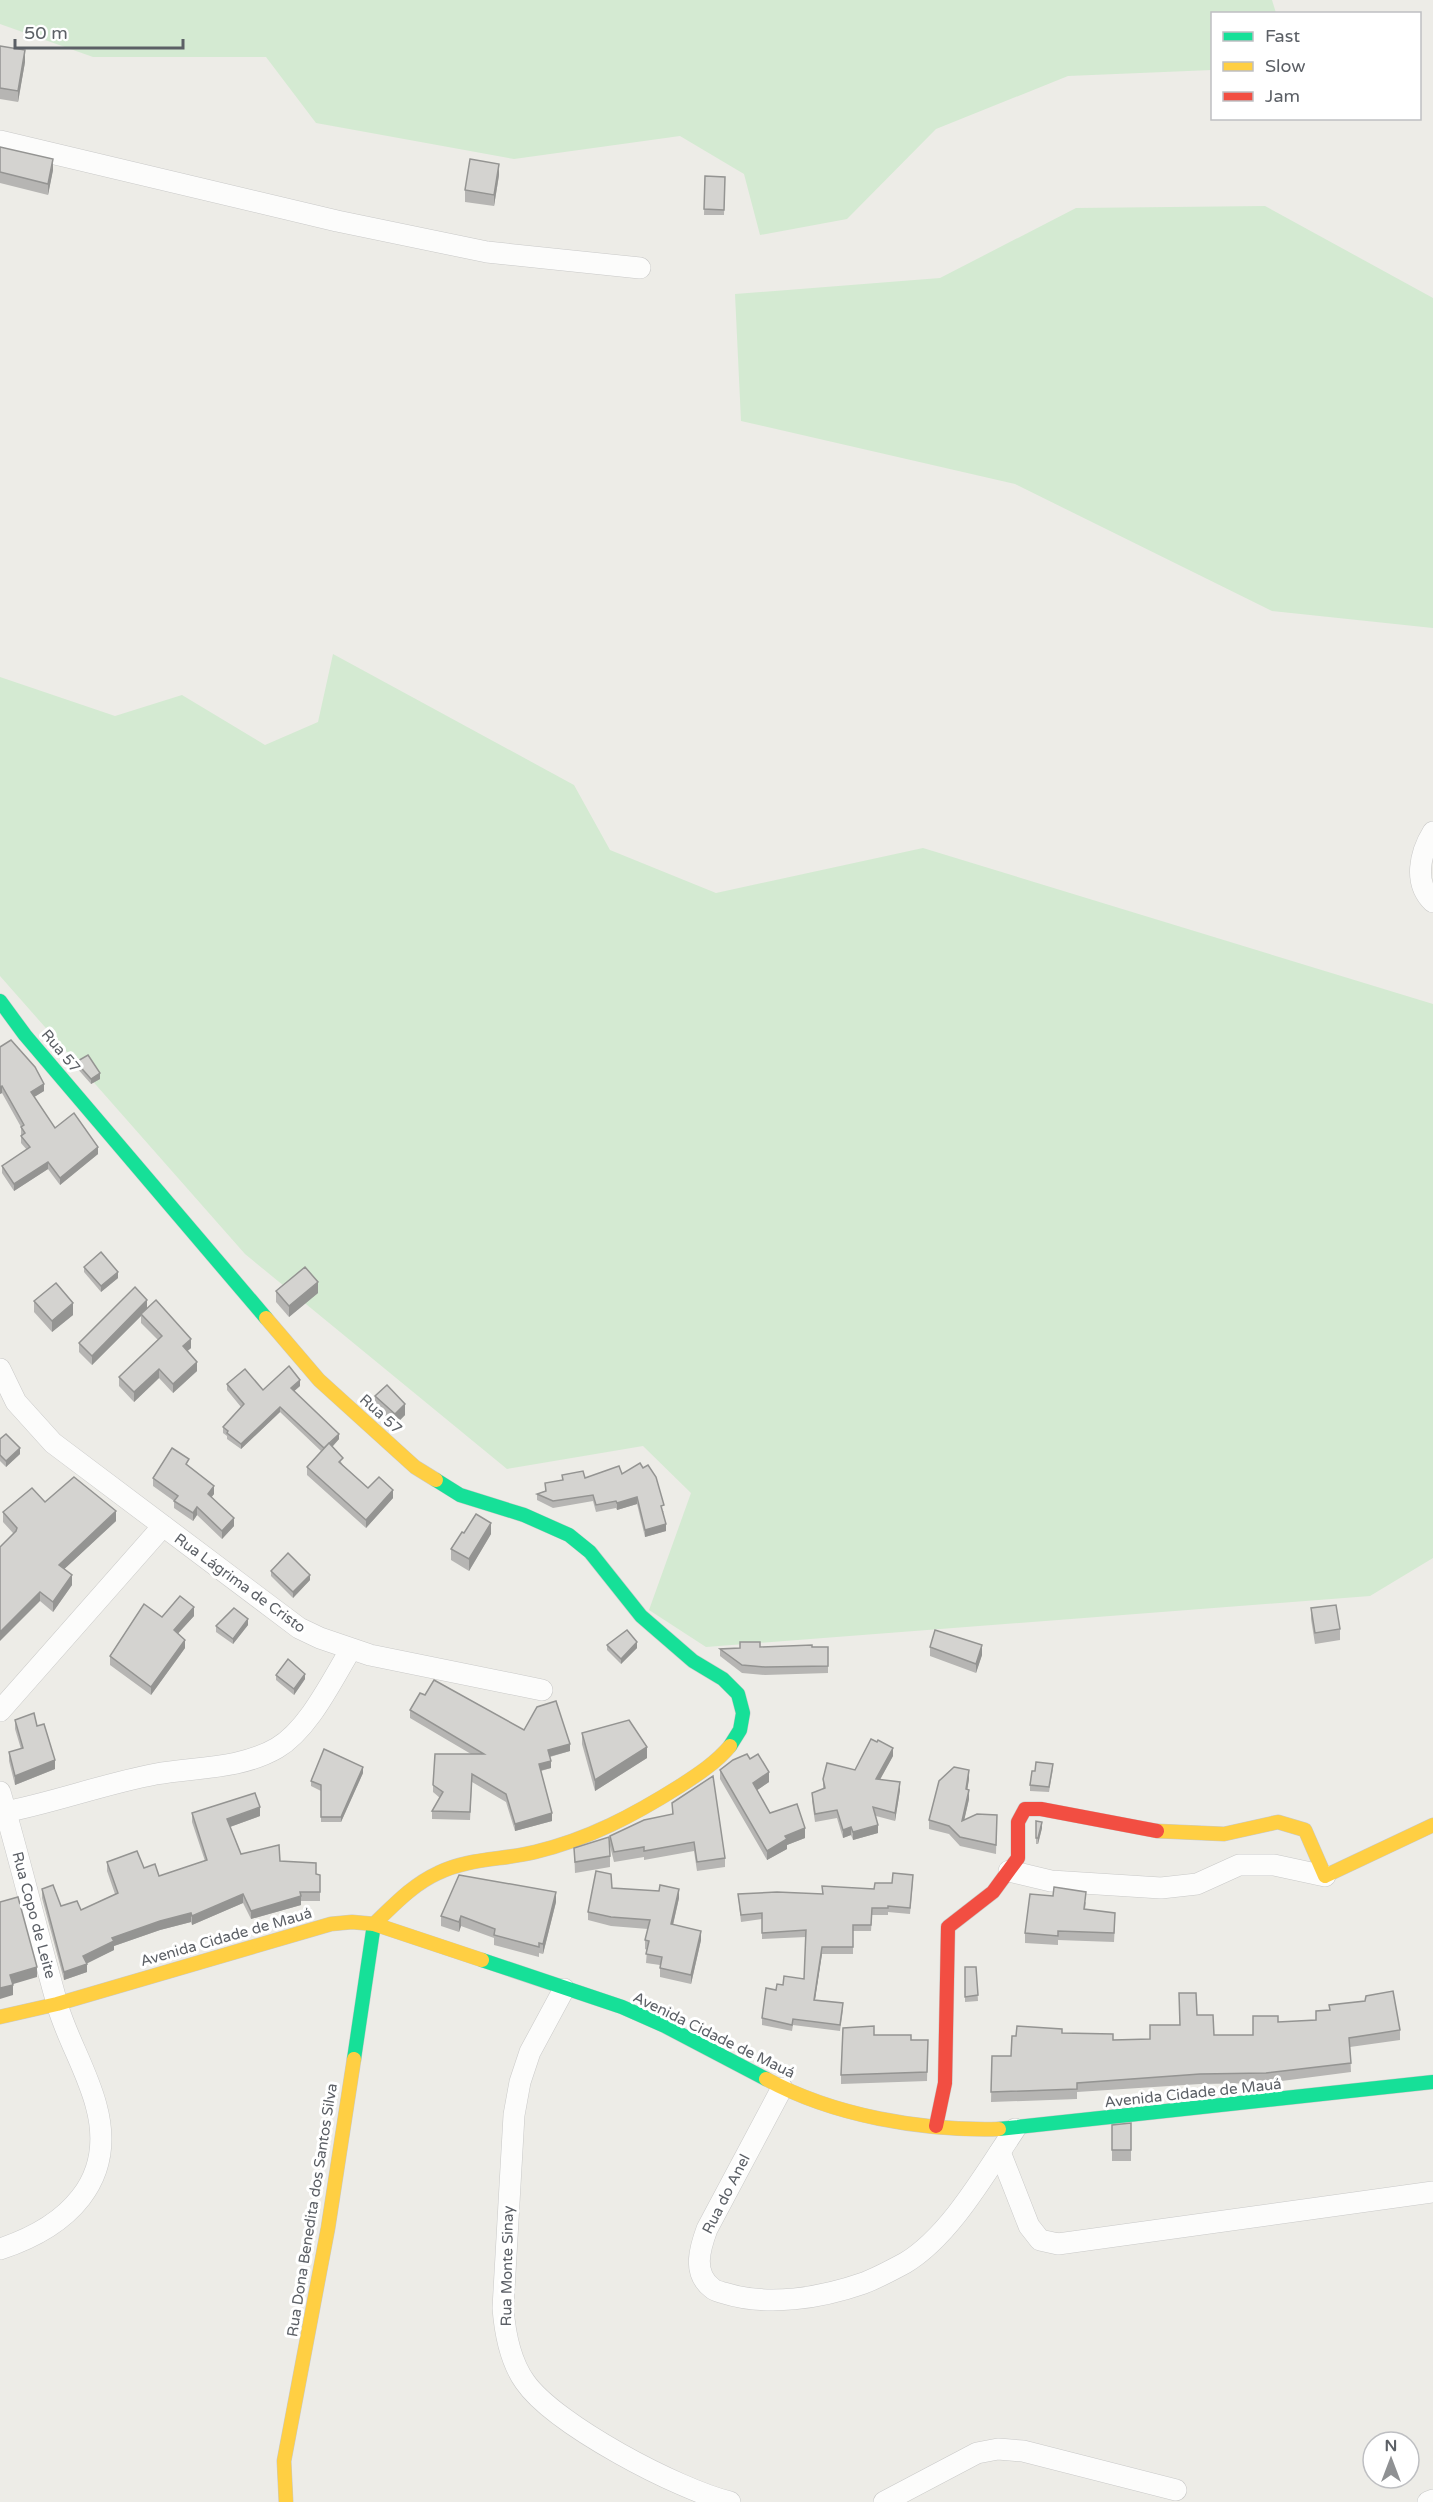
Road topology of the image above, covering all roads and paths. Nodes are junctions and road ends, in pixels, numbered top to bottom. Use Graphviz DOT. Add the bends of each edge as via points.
graph roads {
  1 [pos="0,141"];
  2 [pos="640,268"];
  3 [pos="1433,832"];
  4 [pos="1433,902"];
  5 [pos="0,1002"];
  6 [pos="0,1369"];
  7 [pos="163,1526"];
  8 [pos="351,1649"];
  9 [pos="542,1690"];
  10 [pos="0,1711"];
  11 [pos="2,1806"];
  12 [pos="1433,1825"];
  13 [pos="1009,1871"];
  14 [pos="1324,1876"];
  15 [pos="374,1924"];
  16 [pos="564,1989"];
  17 [pos="57,2004"];
  18 [pos="0,2018"];
  19 [pos="1433,2082"];
  20 [pos="782,2088"];
  21 [pos="936,2127"];
  22 [pos="1015,2129"];
  23 [pos="1000,2152"];
  24 [pos="1433,2192"];
  25 [pos="0,2249"];
  26 [pos="1176,2490"];
  27 [pos="1433,2500"];
  28 [pos="286,2502"];
  29 [pos="730,2502"];
  30 [pos="884,2502"];
  31 [pos="1428,2502"];
  1 -- 2 [label="street" via="337,221 487,252"];
  3 -- 4 [label="street" via="1420,863 1422,884"];
  5 -- 15 [label="street, Rua 57" via="327,1387 415,1467 460,1495 569,1534 590,1552 641,1616 738,1694 743,1713 740,1731 728,1749 697,1775 636,1814 586,1837 440,1872 415,1885"];
  6 -- 7 [label="street, Rua Lágrima de Cristo" via="16,1402 53,1443"];
  7 -- 8 [label="street, Rua Lágrima de Cristo" via="299,1628"];
  7 -- 10 [label="street"];
  8 -- 9 [label="street, Rua Lágrima de Cristo"];
  8 -- 11 [label="street" via="296,1732 278,1747 253,1758"];
  11 -- 17 [label="street, Rua Copo de Leite"];
  12 -- 14 [label="street"];
  13 -- 14 [label="street" via="1051,1881 1161,1888 1197,1884 1239,1865 1274,1865"];
  13 -- 14 [label="street" via="1018,1858 1018,1822 1024,1809 1041,1809 1146,1830 1224,1834 1278,1822 1305,1830"];
  13 -- 21 [label="street" via="993,1892 948,1927 945,2083"];
  15 -- 16 [label="street, Avenida Cidade de Mauá"];
  15 -- 17 [label="street, Avenida Cidade de Mauá" via="331,1924"];
  15 -- 28 [label="street, Rua Dona Benedita dos Santos Silva" via="328,2228 284,2461"];
  16 -- 20 [label="street, Avenida Cidade de Mauá" via="622,2007 665,2026"];
  16 -- 29 [label="street, Rua Monte Sinay" via="530,2052 514,2115 502,2308 512,2357 525,2383 594,2439 676,2483"];
  17 -- 18 [label="street, Avenida Cidade de Mauá"];
  17 -- 25 [label="street, Rua Copo de Leite" via="96,2105 100,2155 86,2191 62,2219 24,2241"];
  19 -- 22 [label="street, Avenida Cidade de Mauá"];
  20 -- 21 [label="street, Avenida Cidade de Mauá" via="866,2116"];
  20 -- 23 [label="street, Rua do Anel" via="699,2248 703,2277 712,2289 740,2298 769,2301 820,2295 865,2283 906,2262 936,2238"];
  21 -- 22 [label="street, Avenida Cidade de Mauá"];
  22 -- 23 [label="street, Rua do Anel"];
  23 -- 24 [label="street" via="1029,2226 1040,2240 1058,2244"];
  26 -- 30 [label="street" via="1023,2451 998,2450 977,2453"];
  27 -- 31 [label="street"];
}
